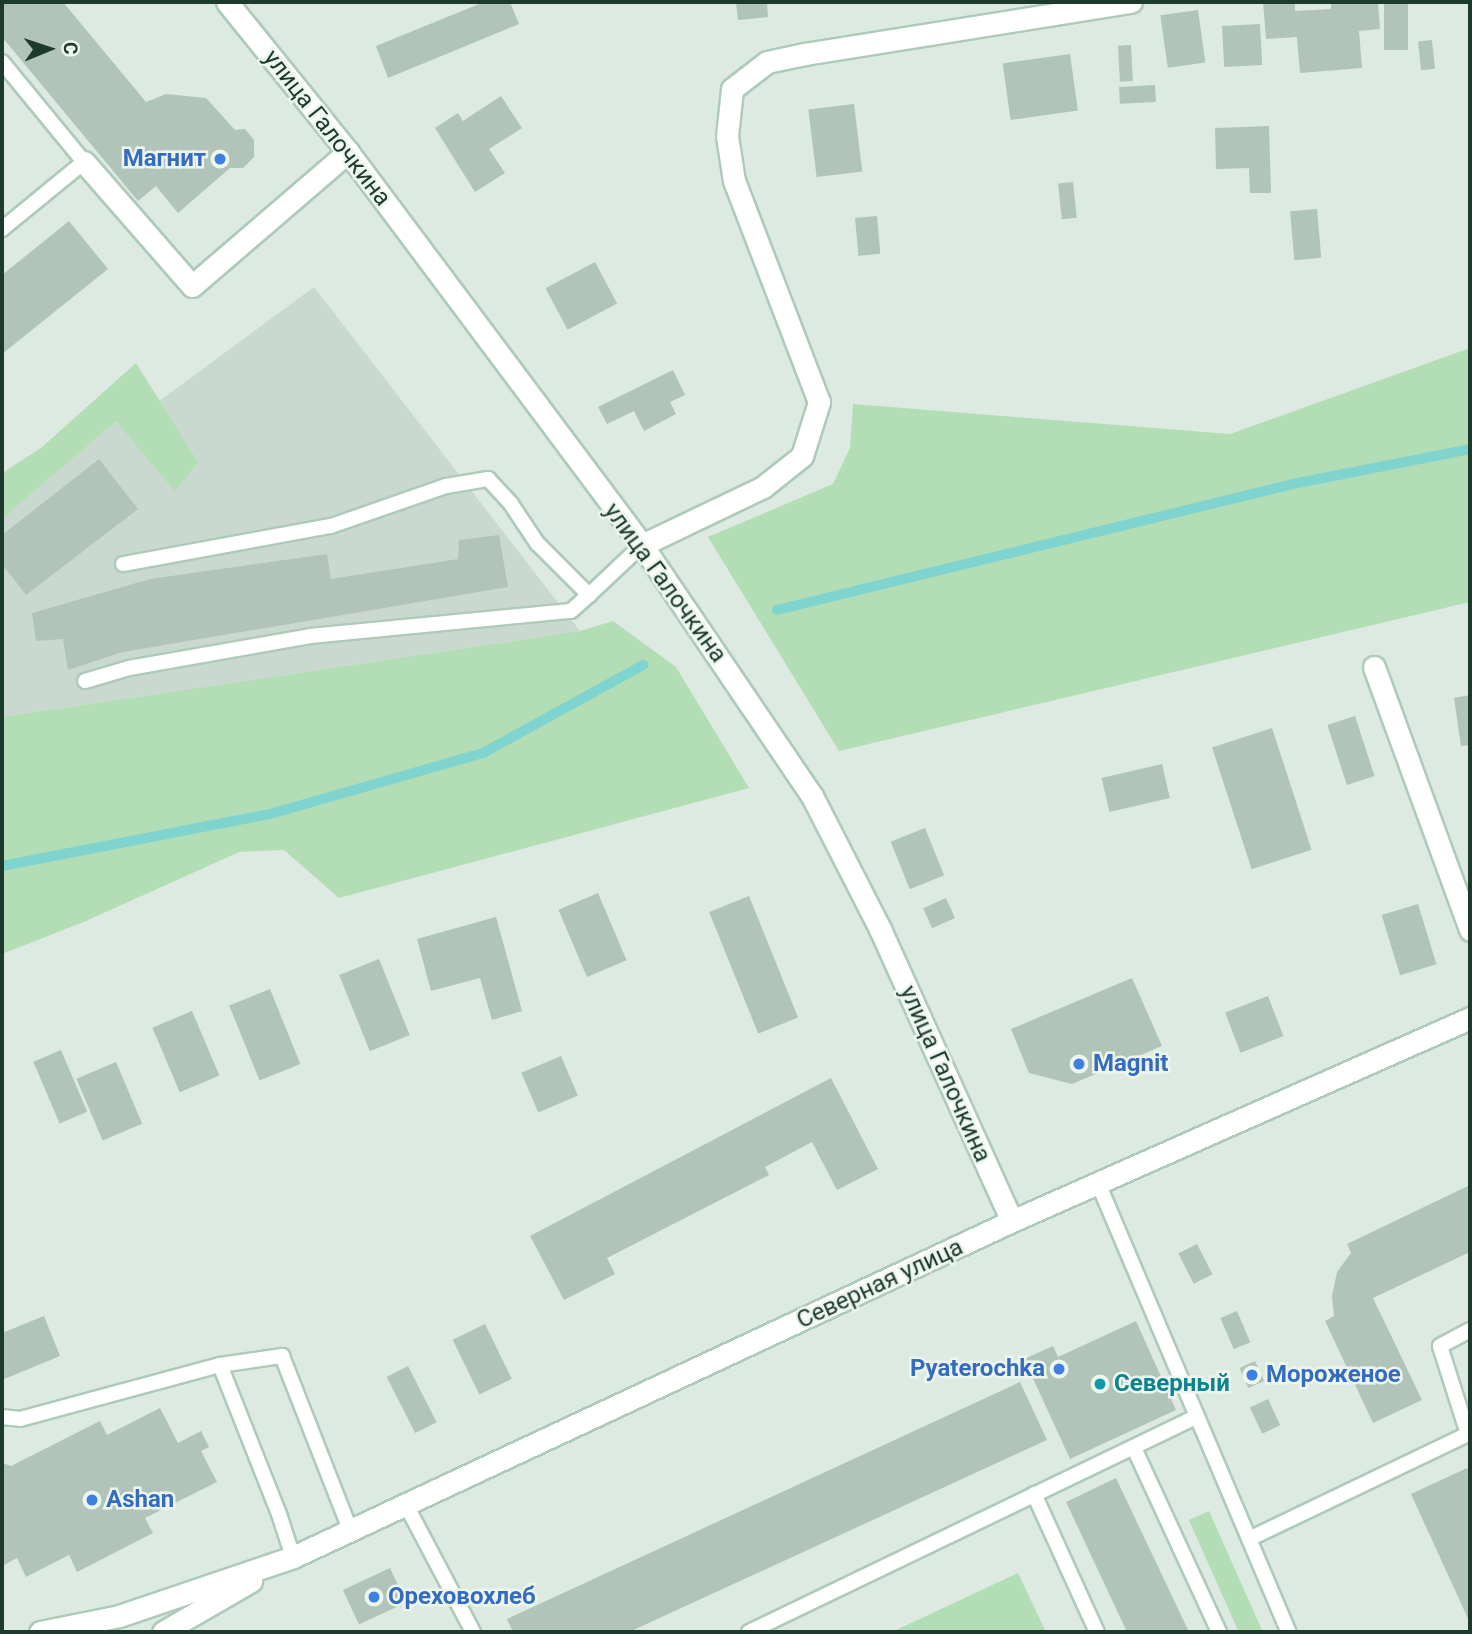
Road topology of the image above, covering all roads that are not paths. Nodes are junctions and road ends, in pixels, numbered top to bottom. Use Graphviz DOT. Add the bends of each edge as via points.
graph roads {
  1 [pos="227,2"];
  2 [pos="1131,2"];
  3 [pos="2,62"];
  4 [pos="348,152"];
  5 [pos="84,162"];
  6 [pos="2,229"];
  7 [pos="642,545"];
  8 [pos="123,564"];
  9 [pos="589,594"];
  10 [pos="1374,667"];
  11 [pos="85,681"];
  12 [pos="1470,930"];
  13 [pos="1470,1018"];
  14 [pos="1098,1182"];
  15 [pos="1012,1221"];
  16 [pos="1470,1331"];
  17 [pos="220,1365"];
  18 [pos="2,1417"];
  19 [pos="1196,1417"];
  20 [pos="1469,1436"];
  21 [pos="1134,1448"];
  22 [pos="1034,1494"];
  23 [pos="405,1503"];
  24 [pos="351,1532"];
  25 [pos="1251,1538"];
  26 [pos="293,1557"];
  27 [pos="40,1632"];
  28 [pos="163,1632"];
  29 [pos="472,1632"];
  30 [pos="749,1632"];
  31 [pos="1097,1632"];
  32 [pos="1219,1632"];
  33 [pos="1289,1632"];
  1 -- 4 [label="street, улица Галочкина"];
  2 -- 7 [label="street" via="767,62 732,89 727,136 734,181 820,402 802,456 783,472 764,487"];
  3 -- 5 [label="lane"];
  4 -- 5 [label="street" via="192,286"];
  4 -- 7 [label="street, улица Галочкина"];
  5 -- 6 [label="lane"];
  7 -- 9 [label="lane"];
  7 -- 15 [label="street, улица Галочкина" via="812,796 880,929"];
  8 -- 9 [label="lane" via="331,526 446,486 488,480 537,543"];
  9 -- 11 [label="lane" via="571,611 310,636 129,668"];
  10 -- 12 [label="street"];
  13 -- 14 [label="street, Северная улица"];
  14 -- 15 [label="street, Северная улица"];
  14 -- 19 [label="lane"];
  15 -- 23 [label="street, Северная улица"];
  16 -- 20 [label="lane" via="1440,1346"];
  17 -- 18 [label="lane" via="20,1419"];
  17 -- 24 [label="lane" via="282,1356"];
  17 -- 26 [label="lane"];
  19 -- 21 [label="lane"];
  19 -- 25 [label="lane"];
  20 -- 25 [label="lane"];
  21 -- 22 [label="lane"];
  21 -- 32 [label="lane"];
  22 -- 30 [label="lane"];
  22 -- 31 [label="lane"];
  23 -- 24 [label="street, Северная улица"];
  23 -- 29 [label="lane"];
  24 -- 26 [label="street, Северная улица"];
  25 -- 33 [label="lane"];
  26 -- 27 [label="street, Северная улица" via="119,1616"];
  26 -- 28 [label="street, Северная улица"];
}
